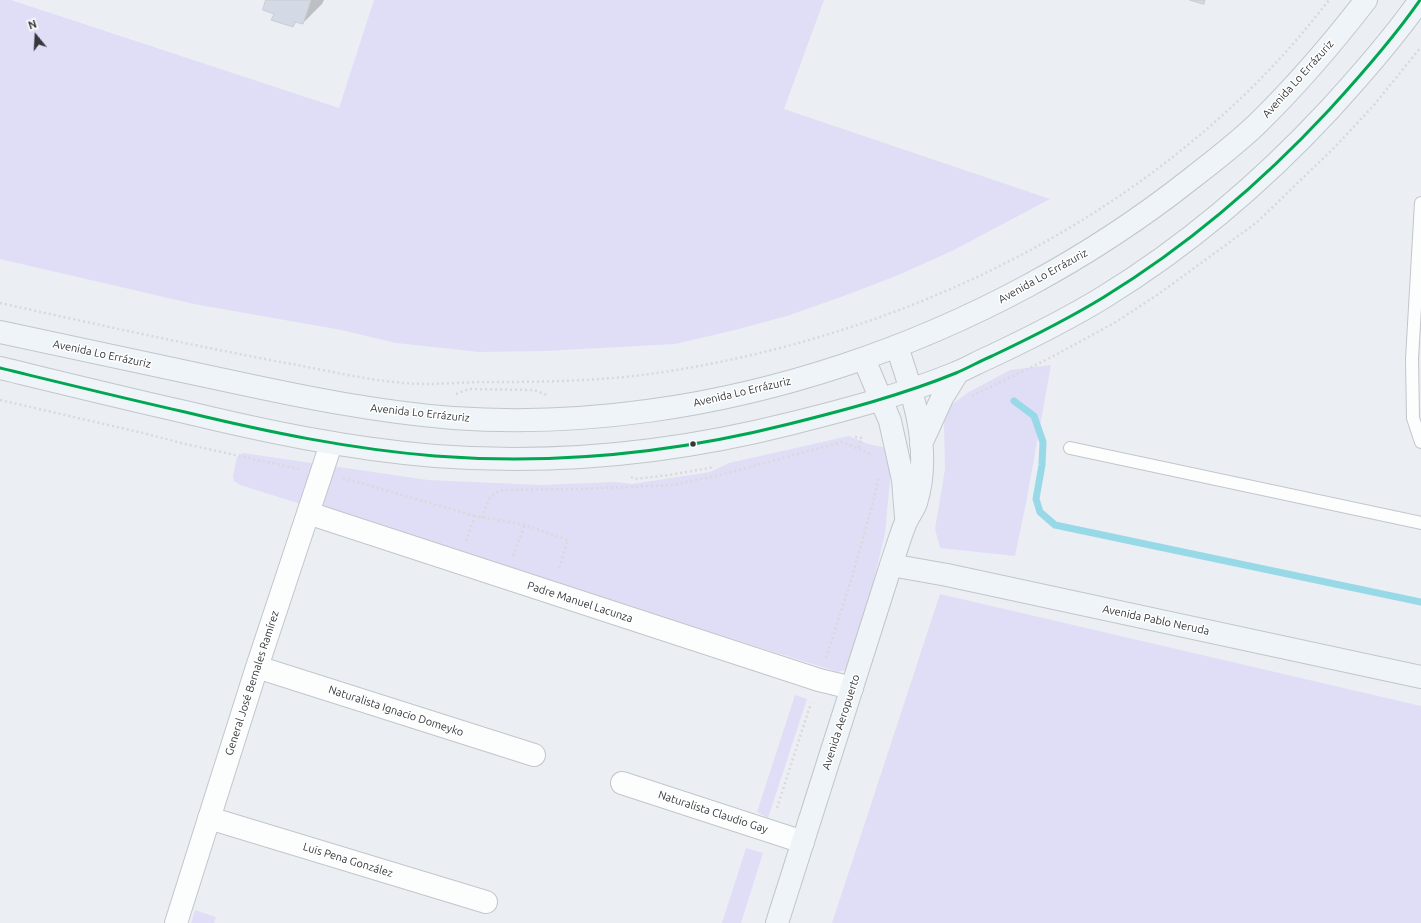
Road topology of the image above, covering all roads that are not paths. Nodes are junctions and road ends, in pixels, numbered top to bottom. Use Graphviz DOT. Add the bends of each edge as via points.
graph roads {
  1 [pos="1366,0"];
  2 [pos="1420,0"];
  3 [pos="1421,203"];
  4 [pos="0,332"];
  5 [pos="897,347"];
  6 [pos="864,359"];
  7 [pos="0,368"];
  8 [pos="958,372"];
  9 [pos="912,389"];
  10 [pos="881,399"];
  11 [pos="1421,442"];
  12 [pos="331,444"];
  13 [pos="921,444"];
  14 [pos="1070,448"];
  15 [pos="308,513"];
  16 [pos="906,522"];
  17 [pos="1421,522"];
  18 [pos="891,565"];
  19 [pos="257,667"];
  20 [pos="1421,677"];
  21 [pos="852,688"];
  22 [pos="534,755"];
  23 [pos="622,783"];
  24 [pos="209,818"];
  25 [pos="803,842"];
  26 [pos="486,902"];
  27 [pos="176,923"];
  28 [pos="777,923"];
  1 -- 5 [label="main road, Avenida Lo Errázuriz" via="1293,87 1254,127 1170,196 1043,278 941,329"];
  2 -- 8 [label="main road" via="1379,54 1312,128 1204,226 1104,297 1027,339"];
  3 -- 11 [label="lane" via="1412,359 1413,418"];
  4 -- 6 [label="main road, Avenida Lo Errázuriz" via="358,407 455,418 533,420 595,416 677,406 805,378"];
  5 -- 6 [label="main road, Avenida Lo Errázuriz"];
  5 -- 9 [label="main road, Avenida Aeropuerto"];
  6 -- 10 [label="main road, Avenida Aeropuerto"];
  7 -- 12 [label="main road" via="229,423"];
  8 -- 9 [label="main road"];
  8 -- 13 [label="main road" via="942,398"];
  9 -- 10 [label="main road"];
  9 -- 13 [label="main road, Avenida Aeropuerto"];
  10 -- 12 [label="main road" via="811,419 723,439 640,452 491,458 388,452"];
  10 -- 16 [label="main road, Avenida Aeropuerto" via="890,421 903,480"];
  12 -- 15 [label="street, General José Bernales Ramírez"];
  13 -- 16 [label="main road, Avenida Aeropuerto" via="920,484 916,504"];
  14 -- 17 [label="lane"];
  15 -- 19 [label="street, General José Bernales Ramírez"];
  15 -- 21 [label="street, Padre Manuel Lacunza" via="819,680"];
  16 -- 18 [label="main road, Avenida Aeropuerto"];
  18 -- 20 [label="main road, Avenida Pablo Neruda"];
  18 -- 21 [label="main road, Avenida Aeropuerto"];
  19 -- 22 [label="street, Naturalista Ignacio Domeyko"];
  19 -- 24 [label="street, General José Bernales Ramírez"];
  21 -- 25 [label="main road, Avenida Aeropuerto"];
  23 -- 25 [label="street, Naturalista Claudio Gay"];
  24 -- 26 [label="street, Luis Pena González"];
  24 -- 27 [label="street, General José Bernales Ramírez"];
  25 -- 28 [label="main road, Avenida Aeropuerto"];
}
